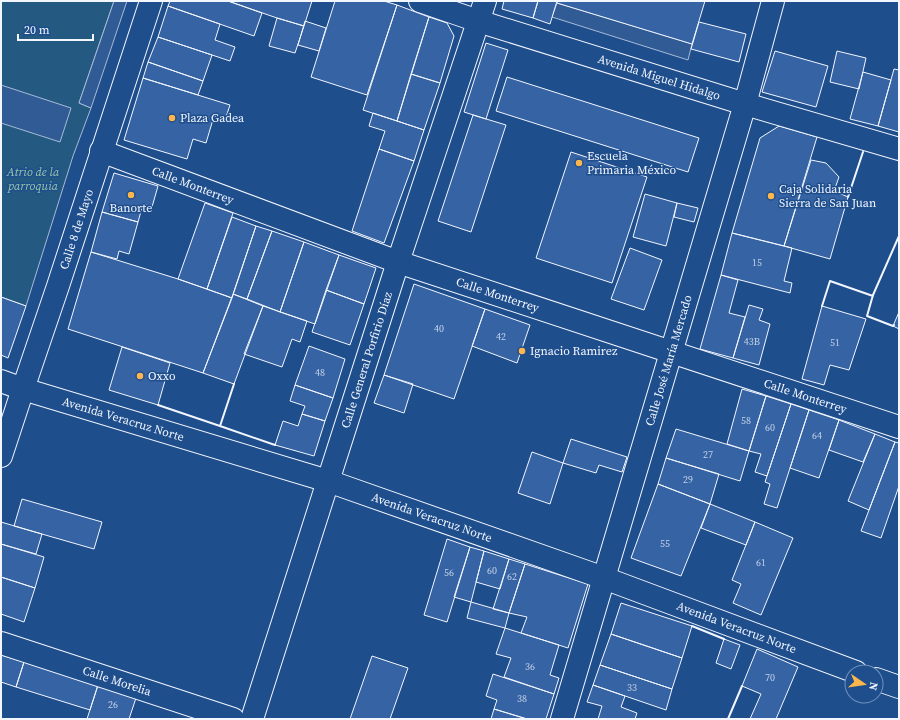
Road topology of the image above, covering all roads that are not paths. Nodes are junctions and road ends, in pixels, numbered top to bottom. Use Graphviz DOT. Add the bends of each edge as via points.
graph roads {
  1 [pos="150,1"];
  2 [pos="420,1"];
  3 [pos="485,1"];
  4 [pos="773,1"];
  5 [pos="478,21"];
  6 [pos="745,104"];
  7 [pos="899,149"];
  8 [pos="101,151"];
  9 [pos="398,262"];
  10 [pos="671,352"];
  11 [pos="1,380"];
  12 [pos="23,389"];
  13 [pos="899,427"];
  14 [pos="1,456"];
  15 [pos="328,481"];
  16 [pos="604,578"];
  17 [pos="1,643"];
  18 [pos="844,668"];
  19 [pos="884,682"];
  20 [pos="899,688"];
  21 [pos="233,719"];
  22 [pos="252,719"];
  23 [pos="562,719"];
  1 -- 8 [label="main road, Calle 8 de Mayo"];
  2 -- 5 [label="main road, Avenida Miguel Hidalgo"];
  3 -- 5 [label="main road, Calle General Porfirio Díaz"];
  4 -- 6 [label="main road, Calle José María Mercado"];
  5 -- 6 [label="main road, Avenida Miguel Hidalgo"];
  5 -- 9 [label="main road, Calle General Porfirio Díaz"];
  6 -- 7 [label="main road, Avenida Miguel Hidalgo"];
  6 -- 10 [label="main road, Calle José María Mercado"];
  8 -- 9 [label="main road, Calle Monterrey"];
  8 -- 12 [label="main road, Calle 8 de Mayo"];
  9 -- 10 [label="main road, Calle Monterrey"];
  9 -- 15 [label="main road, Calle General Porfirio Díaz"];
  10 -- 13 [label="main road, Calle Monterrey"];
  10 -- 16 [label="main road, Calle José María Mercado"];
  11 -- 12 [label="main road, Avenida Veracruz Norte"];
  12 -- 14 [label="main road, Calle 8 de Mayo"];
  12 -- 15 [label="main road, Avenida Veracruz Norte"];
  15 -- 16 [label="main road, Avenida Veracruz Norte"];
  15 -- 22 [label="main road, Calle General Porfirio Díaz"];
  16 -- 18 [label="main road, Avenida Veracruz Norte"];
  16 -- 23 [label="main road, Calle José María Mercado"];
  17 -- 21 [label="main road, Calle Morelia"];
  19 -- 20 [label="main road"];
}
